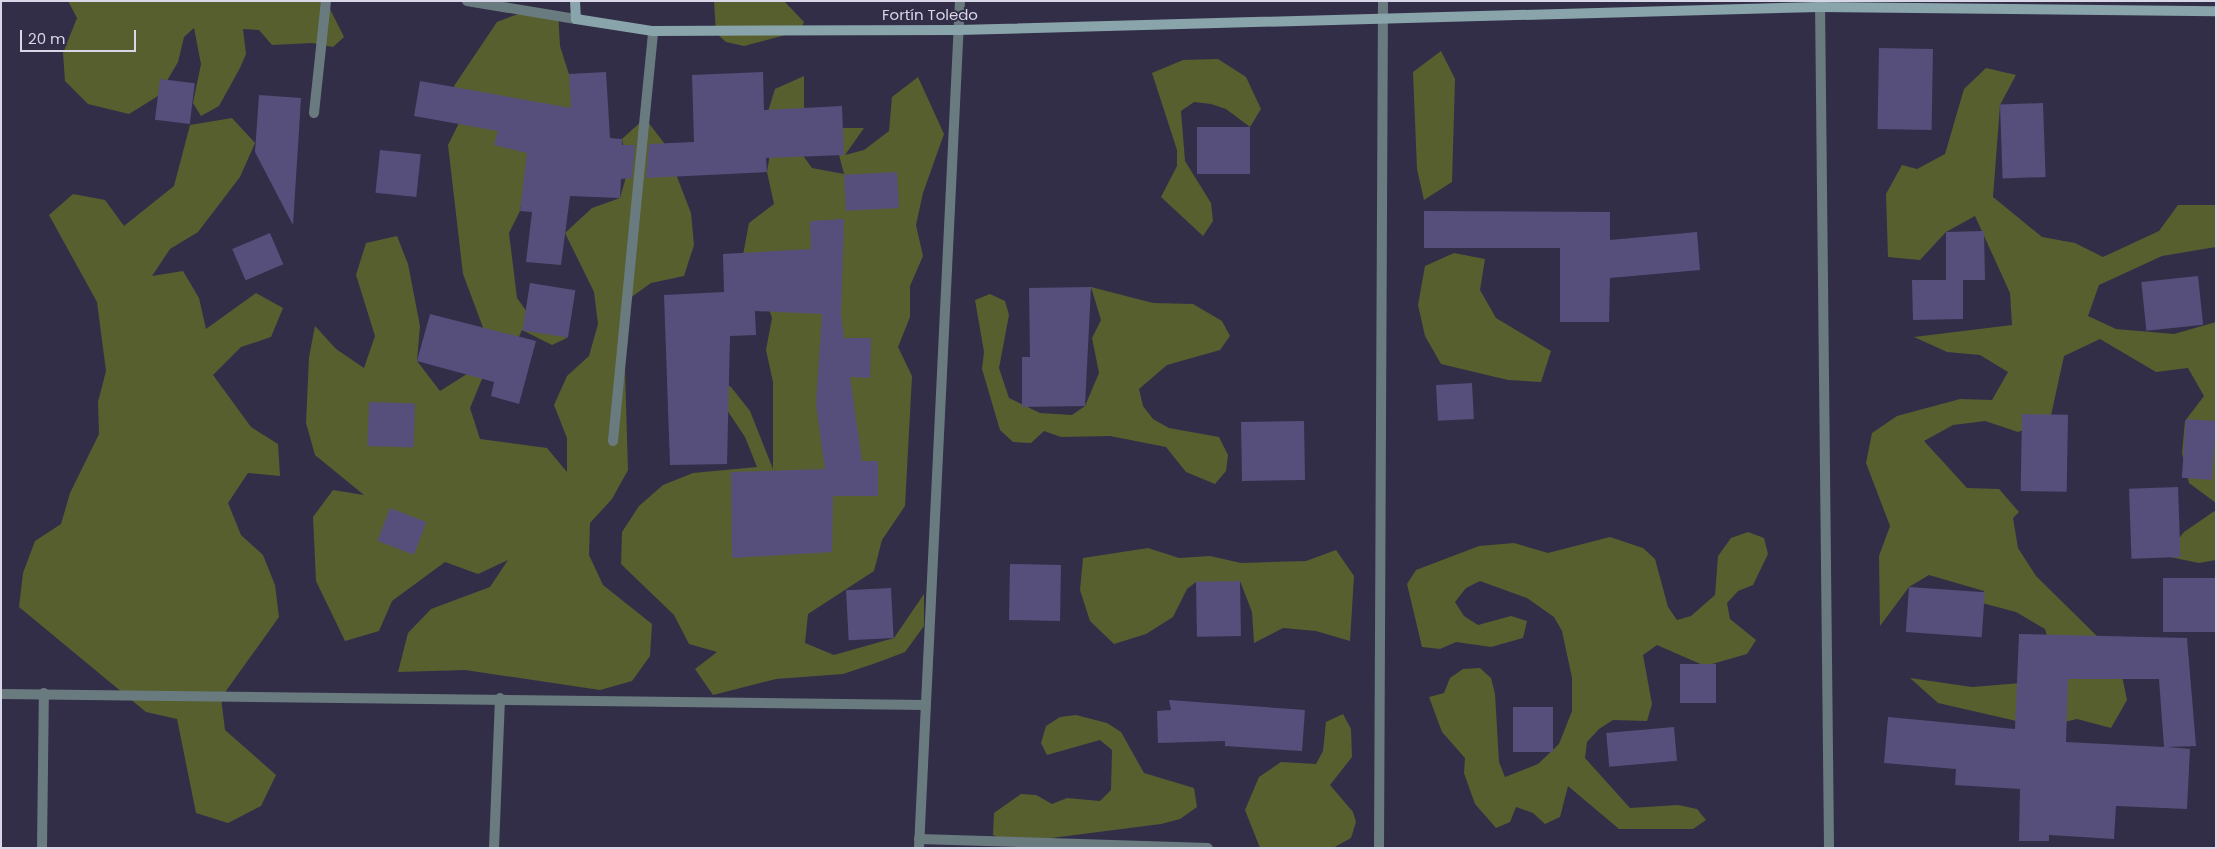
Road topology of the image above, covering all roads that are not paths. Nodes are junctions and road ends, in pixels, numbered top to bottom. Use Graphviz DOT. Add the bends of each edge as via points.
graph roads {
  1 [pos="326,1"];
  2 [pos="467,1"];
  3 [pos="575,1"];
  4 [pos="960,1"];
  5 [pos="1383,1"];
  6 [pos="1820,4"];
  7 [pos="2216,11"];
  8 [pos="576,19"];
  9 [pos="1383,21"];
  10 [pos="958,30"];
  11 [pos="653,31"];
  12 [pos="314,113"];
  13 [pos="613,441"];
  14 [pos="44,693"];
  15 [pos="1,694"];
  16 [pos="500,698"];
  17 [pos="925,704"];
  18 [pos="919,844"];
  19 [pos="42,848"];
  20 [pos="494,848"];
  21 [pos="1208,848"];
  22 [pos="1379,848"];
  23 [pos="1829,848"];
  1 -- 12 [label="street"];
  2 -- 8 [label="street"];
  3 -- 8 [label="street"];
  4 -- 10 [label="street"];
  5 -- 9 [label="street"];
  6 -- 7 [label="street, Fortín Toledo"];
  6 -- 9 [label="street, Fortín Toledo"];
  6 -- 23 [label="street"];
  8 -- 11 [label="street, Fortín Toledo"];
  9 -- 10 [label="street, Fortín Toledo"];
  9 -- 22 [label="street"];
  10 -- 11 [label="street, Fortín Toledo"];
  10 -- 17 [label="street"];
  11 -- 13 [label="street"];
  14 -- 15 [label="street"];
  14 -- 16 [label="street"];
  14 -- 19 [label="street"];
  16 -- 17 [label="street"];
  16 -- 20 [label="street"];
  17 -- 18 [label="street"];
  18 -- 21 [label="street"];
}
